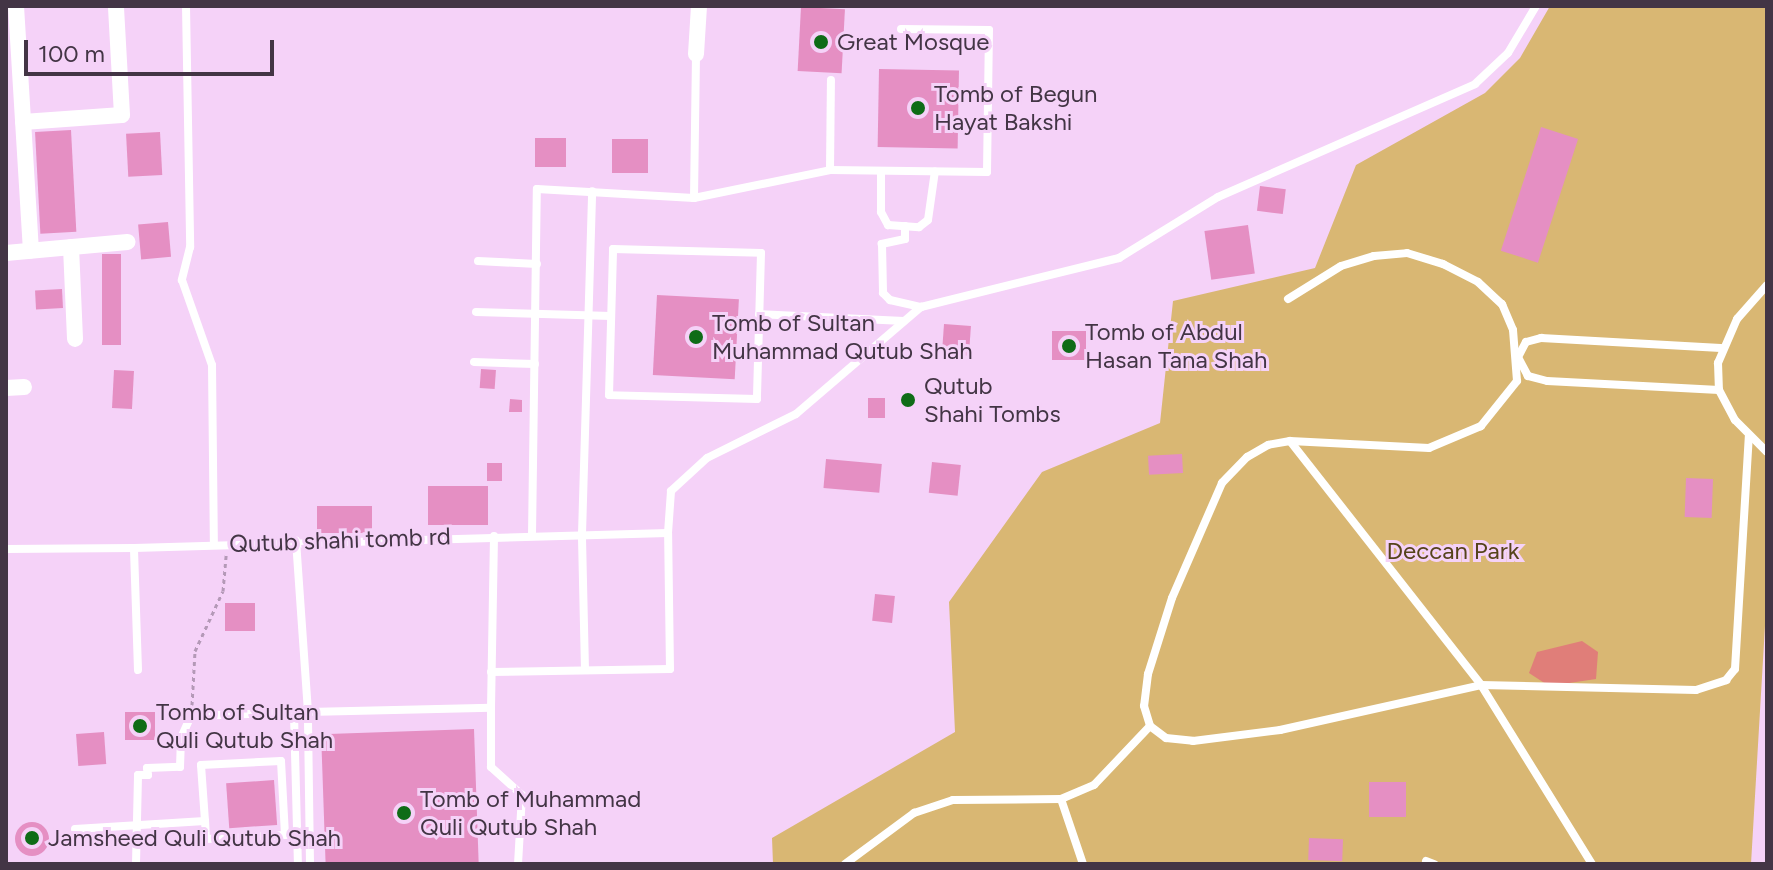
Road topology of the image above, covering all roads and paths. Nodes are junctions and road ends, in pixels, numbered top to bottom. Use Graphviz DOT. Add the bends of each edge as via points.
graph roads {
  1 [pos="16,6"];
  2 [pos="116,6"];
  3 [pos="186,6"];
  4 [pos="699,6"];
  5 [pos="1536,6"];
  6 [pos="901,29"];
  7 [pos="696,54"];
  8 [pos="831,80"];
  9 [pos="23,122"];
  10 [pos="830,170"];
  11 [pos="881,171"];
  12 [pos="935,171"];
  13 [pos="592,191"];
  14 [pos="694,198"];
  15 [pos="905,226"];
  16 [pos="128,242"];
  17 [pos="71,247"];
  18 [pos="31,251"];
  19 [pos="6,253"];
  20 [pos="478,261"];
  21 [pos="537,264"];
  22 [pos="1767,285"];
  23 [pos="1288,299"];
  24 [pos="921,307"];
  25 [pos="476,312"];
  26 [pos="536,314"];
  27 [pos="759,314"];
  28 [pos="586,315"];
  29 [pos="611,316"];
  30 [pos="905,321"];
  31 [pos="75,339"];
  32 [pos="1721,348"];
  33 [pos="1518,357"];
  34 [pos="474,362"];
  35 [pos="535,364"];
  36 [pos="24,387"];
  37 [pos="6,388"];
  38 [pos="1719,390"];
  39 [pos="1749,436"];
  40 [pos="1290,441"];
  41 [pos="1767,452"];
  42 [pos="668,533"];
  43 [pos="582,534"];
  44 [pos="532,535"];
  45 [pos="494,536"];
  46 [pos="296,540"];
  47 [pos="214,544"];
  48 [pos="227,544"];
  49 [pos="134,548"];
  50 [pos="6,549"];
  51 [pos="138,670"];
  52 [pos="585,670"];
  53 [pos="491,672"];
  54 [pos="1481,685"];
  55 [pos="491,708"];
  56 [pos="308,712"];
  57 [pos="294,714"];
  58 [pos="191,716"];
  59 [pos="1150,726"];
  60 [pos="1061,799"];
  61 [pos="283,804"];
  62 [pos="299,804"];
  63 [pos="205,821"];
  64 [pos="137,825"];
  65 [pos="75,829"];
  66 [pos="136,864"];
  67 [pos="298,864"];
  68 [pos="310,864"];
  69 [pos="518,864"];
  70 [pos="845,864"];
  71 [pos="1083,864"];
  72 [pos="1592,864"];
  1 -- 9 [label="street"];
  2 -- 9 [label="street" via="122,115"];
  3 -- 47 [label="lane" via="190,247 182,280 212,365"];
  4 -- 7 [label="street"];
  5 -- 24 [label="lane" via="1508,53 1475,84 1218,197 1119,258"];
  6 -- 12 [label="lane" via="989,30 987,172"];
  7 -- 14 [label="lane"];
  8 -- 10 [label="lane"];
  9 -- 18 [label="street"];
  10 -- 11 [label="lane"];
  10 -- 14 [label="lane"];
  11 -- 12 [label="lane"];
  11 -- 15 [label="lane" via="881,212 888,225"];
  12 -- 15 [label="lane" via="928,220 919,227"];
  13 -- 14 [label="lane"];
  13 -- 21 [label="lane" via="537,189"];
  13 -- 28 [label="lane"];
  15 -- 24 [label="lane" via="905,239 882,244 883,293 890,300"];
  16 -- 17 [label="street"];
  17 -- 18 [label="street"];
  17 -- 31 [label="street"];
  18 -- 19 [label="street"];
  20 -- 21 [label="lane"];
  21 -- 26 [label="lane"];
  22 -- 32 [label="lane" via="1737,319"];
  23 -- 33 [label="lane" via="1341,266 1407,253 1478,282 1502,304"];
  24 -- 30 [label="lane"];
  25 -- 26 [label="lane"];
  26 -- 28 [label="lane"];
  26 -- 35 [label="lane"];
  27 -- 29 [label="lane" via="761,253 613,249"];
  27 -- 29 [label="lane" via="757,399 609,395"];
  27 -- 30 [label="lane"];
  28 -- 29 [label="lane"];
  28 -- 43 [label="lane"];
  30 -- 42 [label="lane" via="796,414 707,458 671,491"];
  32 -- 33 [label="lane" via="1541,338 1526,342"];
  32 -- 38 [label="lane"];
  33 -- 38 [label="lane" via="1528,376 1547,381"];
  33 -- 40 [label="lane" via="1517,381 1507,397 1481,426 1451,440 1400,450"];
  34 -- 35 [label="lane"];
  35 -- 44 [label="lane"];
  36 -- 37 [label="street"];
  38 -- 39 [label="lane"];
  39 -- 41 [label="lane"];
  39 -- 54 [label="lane" via="1735,669 1726,680 1696,690"];
  40 -- 54 [label="lane"];
  40 -- 59 [label="lane" via="1247,457 1222,483 1201,526 1148,674 1144,706"];
  42 -- 43 [label="lane, Qutub shahi tomb rd"];
  42 -- 52 [label="lane" via="670,669"];
  43 -- 44 [label="lane, Qutub shahi tomb rd"];
  43 -- 52 [label="lane"];
  44 -- 45 [label="lane, Qutub shahi tomb rd"];
  45 -- 46 [label="lane, Qutub shahi tomb rd"];
  45 -- 53 [label="lane"];
  46 -- 48 [label="lane, Qutub shahi tomb rd"];
  46 -- 56 [label="lane"];
  47 -- 48 [label="lane, Qutub shahi tomb rd"];
  47 -- 49 [label="lane, Qutub shahi tomb rd"];
  48 -- 58 [label="path" via="223,591 195,651"];
  49 -- 50 [label="lane, Qutub shahi tomb rd"];
  49 -- 51 [label="lane"];
  52 -- 53 [label="lane"];
  53 -- 55 [label="lane"];
  54 -- 59 [label="lane" via="1280,730 1208,739 1166,738"];
  54 -- 72 [label="lane"];
  55 -- 56 [label="lane"];
  55 -- 69 [label="lane" via="491,767 522,795"];
  56 -- 57 [label="lane"];
  56 -- 68 [label="lane"];
  57 -- 58 [label="lane"];
  57 -- 62 [label="lane"];
  58 -- 64 [label="lane" via="181,738 180,767 147,768 148,775 138,775"];
  59 -- 60 [label="lane" via="1094,785"];
  60 -- 70 [label="lane" via="953,800 914,813"];
  60 -- 71 [label="lane"];
  61 -- 62 [label="lane"];
  61 -- 63 [label="lane" via="285,835 206,839"];
  61 -- 63 [label="lane" via="281,761 201,765"];
  62 -- 67 [label="lane"];
  63 -- 64 [label="lane"];
  64 -- 65 [label="lane"];
  64 -- 66 [label="lane"];
}
